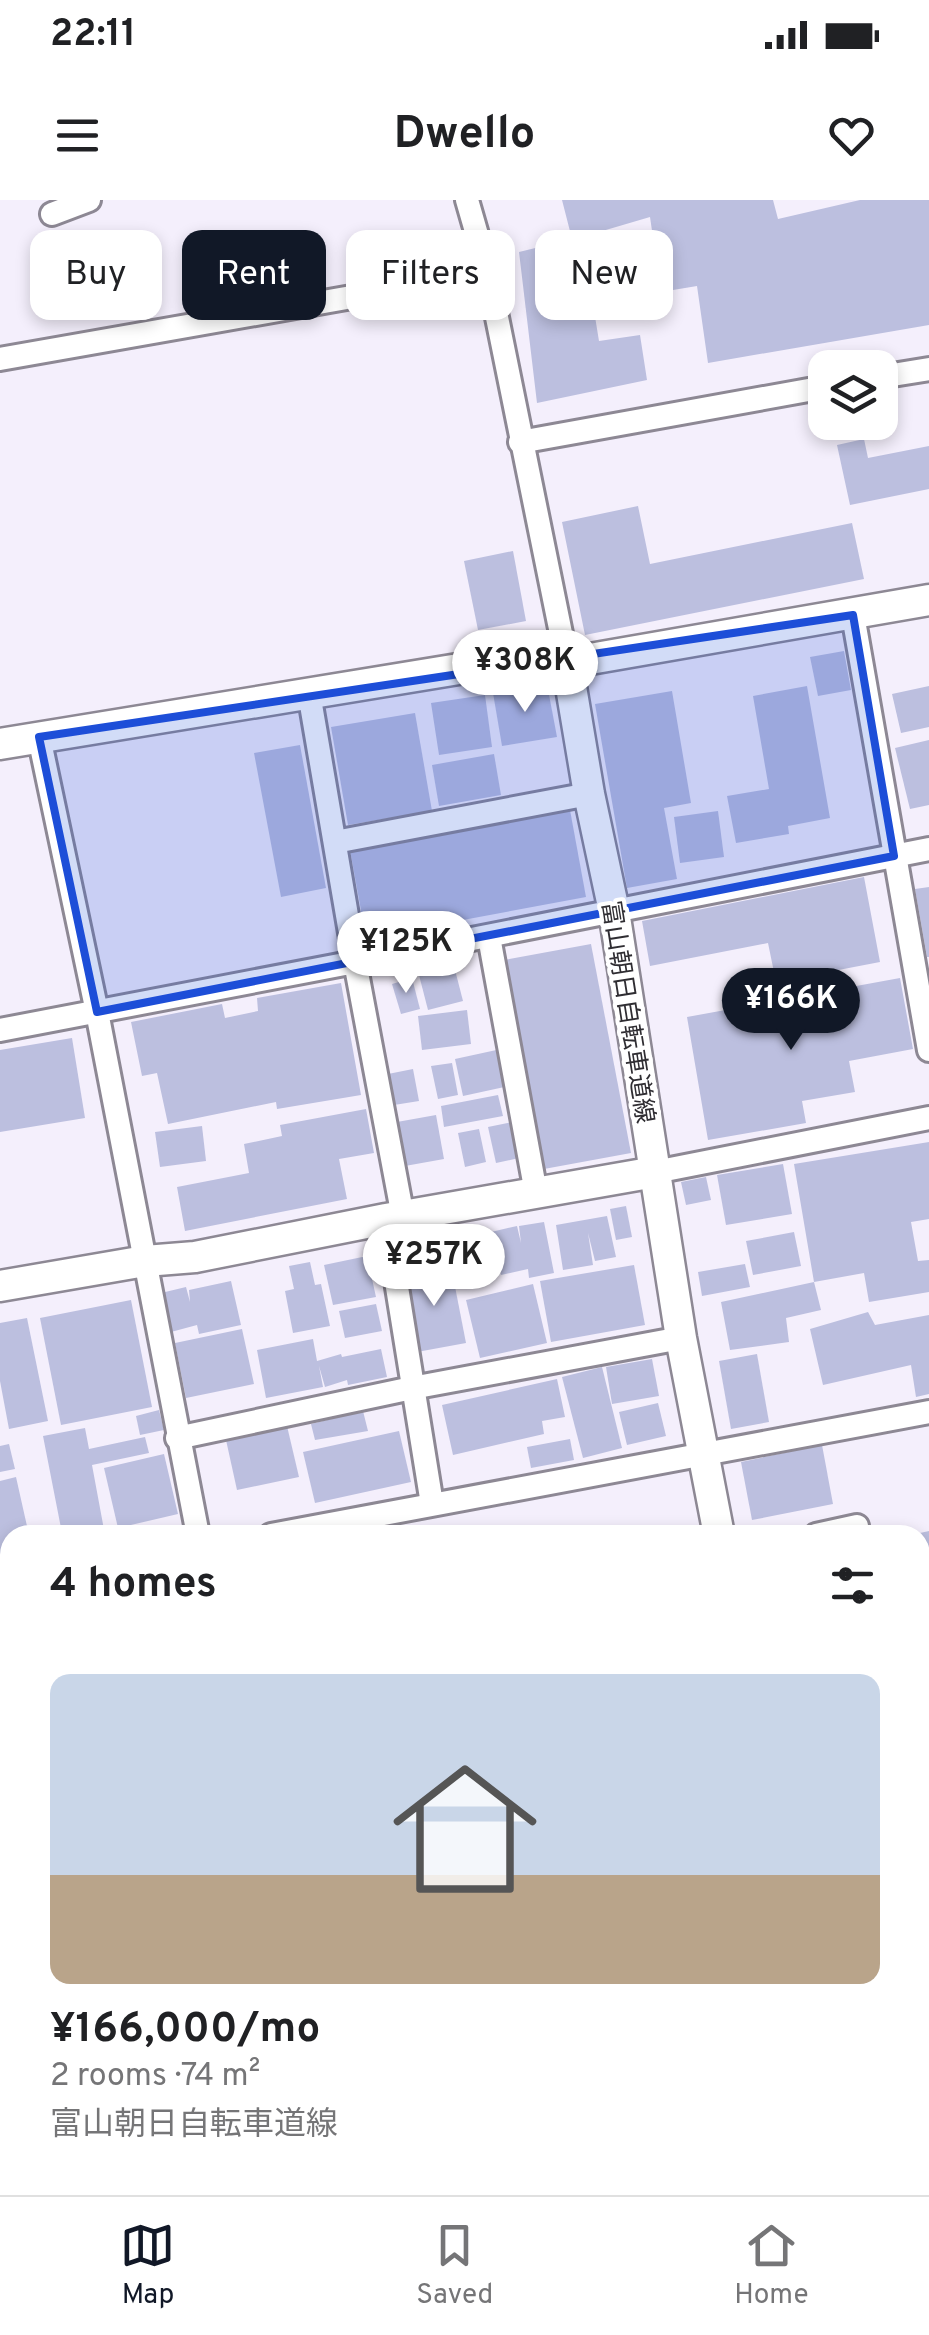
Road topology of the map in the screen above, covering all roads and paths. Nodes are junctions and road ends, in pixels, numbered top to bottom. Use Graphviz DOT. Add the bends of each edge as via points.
graph roads {
  1 [pos="89,200"];
  2 [pos="467,200"];
  3 [pos="52,214"];
  4 [pos="476,230"];
  5 [pos="346,298"];
  6 [pos="497,320"];
  7 [pos="0,359"];
  8 [pos="929,368"];
  9 [pos="898,374"];
  10 [pos="808,390"];
  11 [pos="520,442"];
  12 [pos="929,600"];
  13 [pos="853,616"];
  14 [pos="567,663"];
  15 [pos="309,693"];
  16 [pos="39,738"];
  17 [pos="0,744"];
  18 [pos="589,794"];
  19 [pos="335,842"];
  20 [pos="929,849"];
  21 [pos="894,856"];
  22 [pos="614,912"];
  23 [pos="490,937"];
  24 [pos="356,962"];
  25 [pos="98,1012"];
  26 [pos="0,1030"];
  27 [pos="929,1050"];
  28 [pos="929,1118"];
  29 [pos="656,1172"];
  30 [pos="536,1193"];
  31 [pos="395,1218"];
  32 [pos="144,1261"];
  33 [pos="0,1286"];
  34 [pos="681,1338"];
  35 [pos="412,1388"];
  36 [pos="929,1412"];
  37 [pos="177,1438"];
  38 [pos="702,1455"];
  39 [pos="432,1504"];
  40 [pos="196,1525"];
  41 [pos="323,1525"];
  42 [pos="717,1525"];
  1 -- 3 [label="street"];
  2 -- 4 [label="street, 富山朝日自転車道線"];
  5 -- 7 [label="street"];
  6 -- 11 [label="street, 富山朝日自転車道線"];
  8 -- 9 [label="street"];
  10 -- 11 [label="street"];
  11 -- 14 [label="street, 富山朝日自転車道線"];
  12 -- 13 [label="street"];
  13 -- 14 [label="street"];
  13 -- 21 [label="street"];
  14 -- 15 [label="street" via="532,657"];
  14 -- 18 [label="street, 富山朝日自転車道線"];
  15 -- 16 [label="street"];
  15 -- 19 [label="street"];
  16 -- 17 [label="street"];
  16 -- 25 [label="street"];
  18 -- 19 [label="street"];
  18 -- 22 [label="street, 富山朝日自転車道線"];
  19 -- 24 [label="street"];
  20 -- 21 [label="street"];
  21 -- 22 [label="street"];
  21 -- 27 [label="street"];
  22 -- 23 [label="street"];
  22 -- 29 [label="street, 富山朝日自転車道線"];
  23 -- 24 [label="street"];
  23 -- 30 [label="street"];
  24 -- 25 [label="street"];
  24 -- 31 [label="street"];
  25 -- 26 [label="street"];
  25 -- 32 [label="street"];
  28 -- 29 [label="street"];
  29 -- 30 [label="street"];
  29 -- 34 [label="street, 富山朝日自転車道線"];
  30 -- 31 [label="street"];
  31 -- 32 [label="street"];
  31 -- 35 [label="street"];
  32 -- 33 [label="street"];
  32 -- 37 [label="street"];
  34 -- 35 [label="street"];
  34 -- 38 [label="street, 富山朝日自転車道線"];
  35 -- 37 [label="street"];
  35 -- 39 [label="street"];
  36 -- 38 [label="street"];
  37 -- 40 [label="street"];
  38 -- 39 [label="street"];
  38 -- 42 [label="street, 富山朝日自転車道線"];
  39 -- 41 [label="street"];
}
